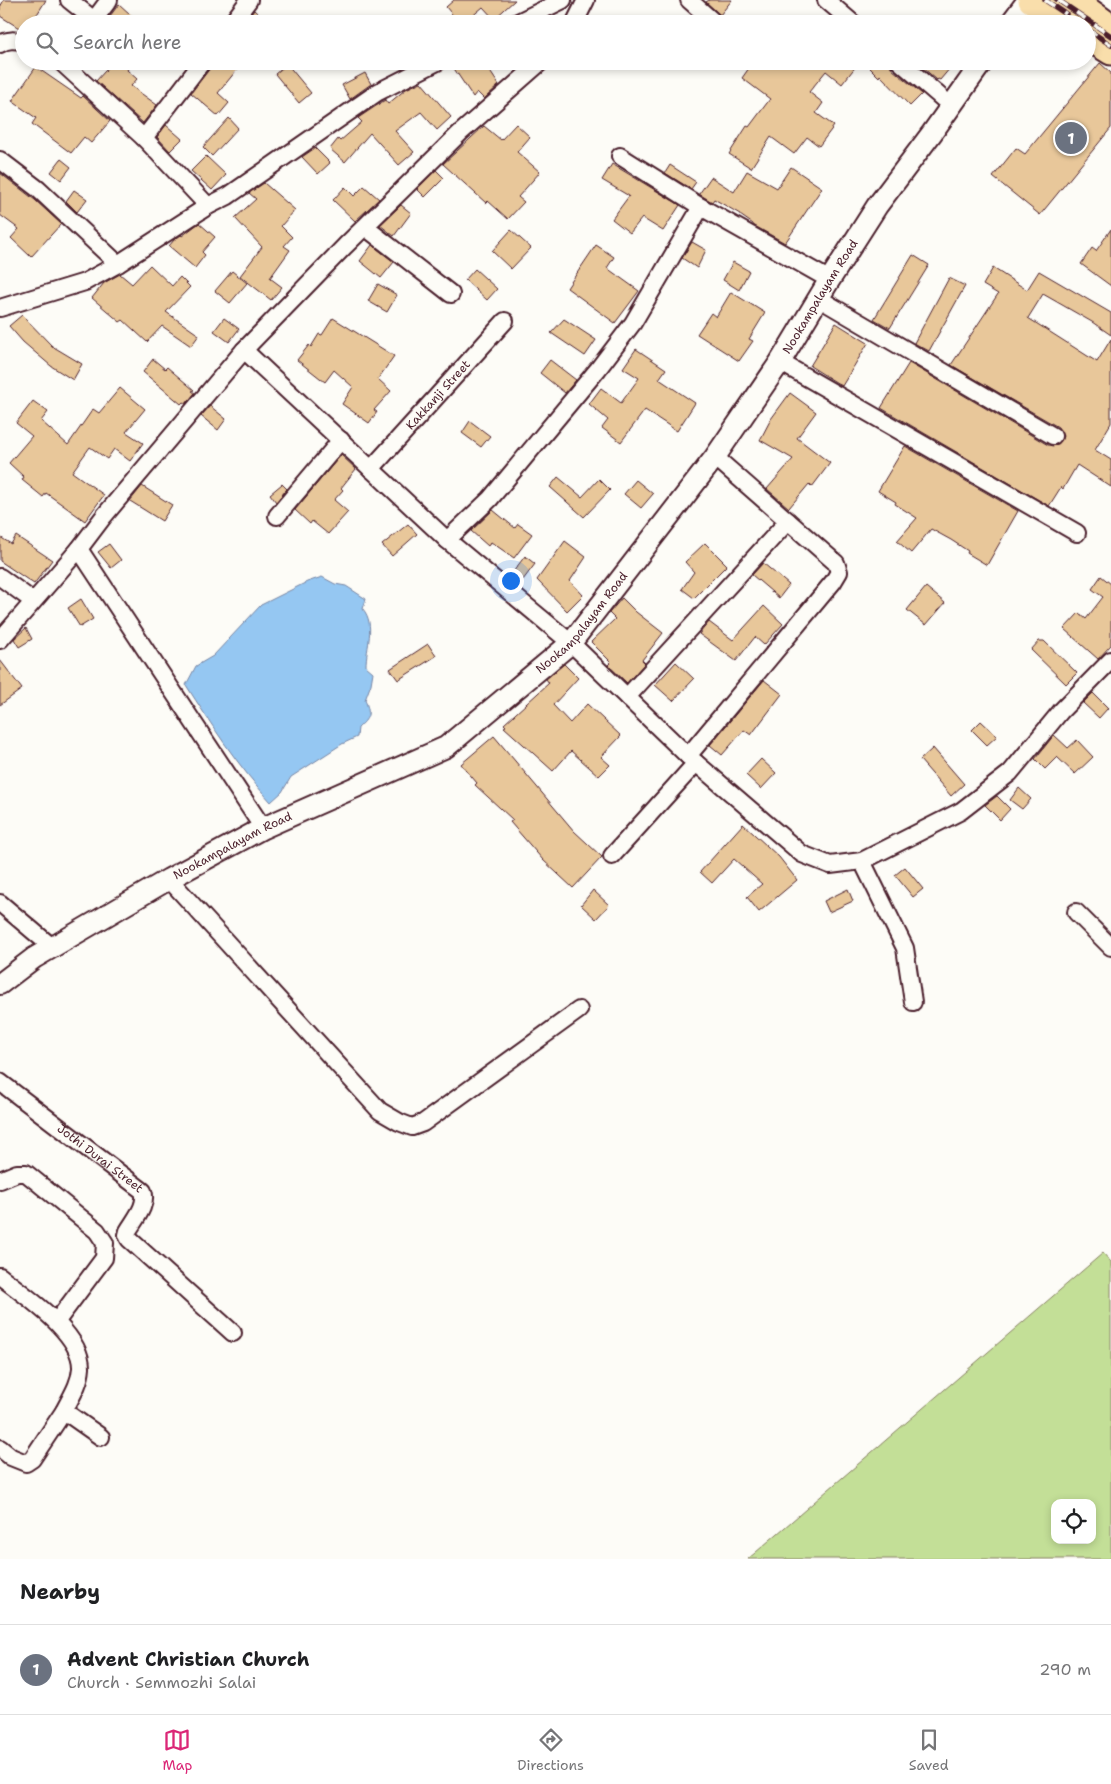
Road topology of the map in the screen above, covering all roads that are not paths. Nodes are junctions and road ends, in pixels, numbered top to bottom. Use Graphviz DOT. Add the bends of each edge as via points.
graph roads {
  1 [pos="69,0"];
  2 [pos="109,0"];
  3 [pos="249,0"];
  4 [pos="561,0"];
  5 [pos="586,0"];
  6 [pos="689,0"];
  7 [pos="826,0"];
  8 [pos="1029,0"];
  9 [pos="1074,0"];
  10 [pos="85,15"];
  11 [pos="98,15"];
  12 [pos="238,15"];
  13 [pos="532,15"];
  14 [pos="578,15"];
  15 [pos="706,15"];
  16 [pos="844,15"];
  17 [pos="1017,15"];
  18 [pos="1053,15"];
  19 [pos="1095,15"];
  20 [pos="1096,15"];
  21 [pos="1111,26"];
  22 [pos="15,40"];
  23 [pos="1096,43"];
  24 [pos="0,44"];
  25 [pos="1111,52"];
  26 [pos="70,70"];
  27 [pos="196,70"];
  28 [pos="421,70"];
  29 [pos="532,70"];
  30 [pos="909,70"];
  31 [pos="976,70"];
  32 [pos="950,105"];
  33 [pos="144,138"];
  34 [pos="620,156"];
  35 [pos="0,160"];
  36 [pos="208,206"];
  37 [pos="700,207"];
  38 [pos="365,227"];
  39 [pos="118,264"];
  40 [pos="830,280"];
  41 [pos="451,294"];
  42 [pos="818,298"];
  43 [pos="0,308"];
  44 [pos="505,321"];
  45 [pos="244,350"];
  46 [pos="780,362"];
  47 [pos="1053,436"];
  48 [pos="340,440"];
  49 [pos="714,456"];
  50 [pos="371,469"];
  51 [pos="277,516"];
  52 [pos="788,520"];
  53 [pos="1077,534"];
  54 [pos="447,540"];
  55 [pos="79,549"];
  56 [pos="0,577"];
  57 [pos="33,601"];
  58 [pos="0,640"];
  59 [pos="570,643"];
  60 [pos="1111,660"];
  61 [pos="627,697"];
  62 [pos="692,759"];
  63 [pos="263,828"];
  64 [pos="612,856"];
  65 [pos="862,861"];
  66 [pos="169,879"];
  67 [pos="0,904"];
  68 [pos="1076,912"];
  69 [pos="52,947"];
  70 [pos="1111,948"];
  71 [pos="0,984"];
  72 [pos="913,1002"];
  73 [pos="580,1010"];
  74 [pos="0,1082"];
  75 [pos="0,1180"];
  76 [pos="0,1276"];
  77 [pos="57,1321"];
  78 [pos="232,1334"];
  79 [pos="64,1410"];
  80 [pos="101,1438"];
  81 [pos="0,1448"];
  1 -- 10 [label="street"];
  2 -- 11 [label="street"];
  3 -- 12 [label="street"];
  4 -- 13 [label="street"];
  5 -- 14 [label="street"];
  6 -- 15 [label="street"];
  7 -- 16 [label="street"];
  8 -- 17 [label="street"];
  8 -- 18 [label="main road"];
  9 -- 19 [label="main road"];
  20 -- 21 [label="main road"];
  22 -- 24 [label="street"];
  23 -- 25 [label="main road"];
  26 -- 33 [label="street"];
  27 -- 33 [label="street"];
  28 -- 36 [label="street" via="378,92 228,196"];
  29 -- 38 [label="street" via="460,133"];
  30 -- 32 [label="street"];
  31 -- 32 [label="street, Nookampalayam Road"];
  32 -- 40 [label="street, Nookampalayam Road" via="877,206"];
  33 -- 36 [label="street"];
  34 -- 37 [label="street"];
  35 -- 39 [label="street" via="38,189"];
  36 -- 39 [label="street"];
  37 -- 40 [label="street"];
  37 -- 54 [label="street" via="632,323 598,369 490,499"];
  38 -- 41 [label="street"];
  38 -- 45 [label="street"];
  39 -- 43 [label="street" via="85,282"];
  40 -- 42 [label="street, Nookampalayam Road"];
  42 -- 46 [label="street, Nookampalayam Road"];
  42 -- 47 [label="street"];
  44 -- 50 [label="street, Kakkanji Street"];
  45 -- 48 [label="street"];
  45 -- 55 [label="street"];
  46 -- 49 [label="street, Nookampalayam Road"];
  46 -- 53 [label="street"];
  48 -- 50 [label="street"];
  48 -- 51 [label="street"];
  49 -- 52 [label="street"];
  49 -- 59 [label="street, Nookampalayam Road"];
  50 -- 54 [label="street"];
  52 -- 61 [label="street"];
  52 -- 62 [label="street" via="836,563 839,572"];
  54 -- 59 [label="street"];
  55 -- 57 [label="street"];
  55 -- 63 [label="street"];
  56 -- 57 [label="street"];
  57 -- 58 [label="street"];
  59 -- 61 [label="street"];
  59 -- 63 [label="street, Nookampalayam Road" via="446,747"];
  60 -- 65 [label="street" via="1061,711 1010,773 961,811"];
  61 -- 62 [label="street"];
  62 -- 64 [label="street"];
  62 -- 65 [label="street" via="802,854 830,865"];
  63 -- 66 [label="street, Nookampalayam Road"];
  65 -- 72 [label="street" via="905,948"];
  66 -- 69 [label="street, Nookampalayam Road"];
  66 -- 73 [label="street" via="380,1111 412,1127 423,1123"];
  67 -- 69 [label="street"];
  68 -- 70 [label="street"];
  69 -- 71 [label="street, Nookampalayam Road"];
  74 -- 78 [label="street, Jothi Durai Street" via="143,1192 146,1198 128,1231 129,1239"];
  75 -- 77 [label="street" via="26,1173 96,1232 105,1244 104,1258"];
  76 -- 77 [label="street"];
  77 -- 79 [label="street" via="79,1354 81,1368 78,1384"];
  79 -- 80 [label="street"];
  79 -- 81 [label="street" via="32,1459 26,1463"];
}
